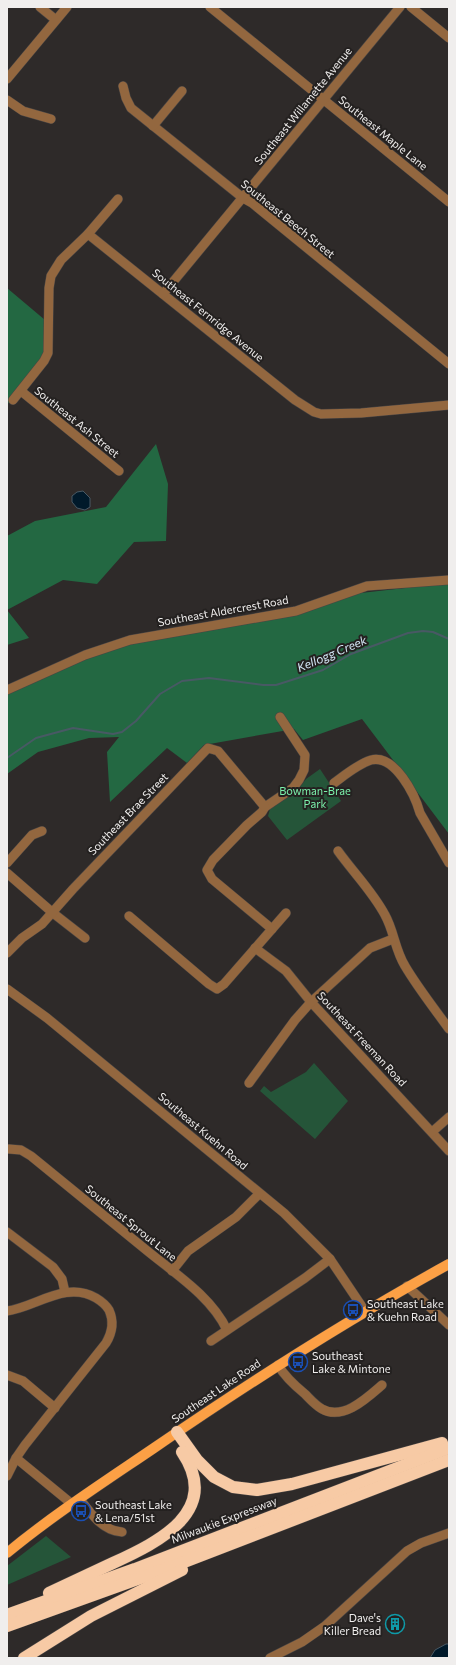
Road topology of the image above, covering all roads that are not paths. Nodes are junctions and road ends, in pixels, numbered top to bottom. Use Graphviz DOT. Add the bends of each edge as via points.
graph roads {
  1 [pos="40,7"];
  2 [pos="67,7"];
  3 [pos="210,7"];
  4 [pos="400,7"];
  5 [pos="411,7"];
  6 [pos="56,20"];
  7 [pos="449,38"];
  8 [pos="7,79"];
  9 [pos="124,86"];
  10 [pos="182,91"];
  11 [pos="7,100"];
  12 [pos="323,100"];
  13 [pos="51,119"];
  14 [pos="153,126"];
  15 [pos="243,198"];
  16 [pos="118,199"];
  17 [pos="449,202"];
  18 [pos="88,234"];
  19 [pos="163,294"];
  20 [pos="449,364"];
  21 [pos="21,391"];
  22 [pos="13,400"];
  23 [pos="449,405"];
  24 [pos="119,471"];
  25 [pos="449,580"];
  26 [pos="7,690"];
  27 [pos="280,717"];
  28 [pos="334,783"];
  29 [pos="265,806"];
  30 [pos="42,831"];
  31 [pos="338,851"];
  32 [pos="7,863"];
  33 [pos="449,863"];
  34 [pos="7,873"];
  35 [pos="52,913"];
  36 [pos="286,913"];
  37 [pos="130,916"];
  38 [pos="272,929"];
  39 [pos="85,938"];
  40 [pos="393,939"];
  41 [pos="255,948"];
  42 [pos="7,953"];
  43 [pos="7,989"];
  44 [pos="311,1002"];
  45 [pos="449,1029"];
  46 [pos="249,1082"];
  47 [pos="449,1117"];
  48 [pos="432,1132"];
  49 [pos="9,1149"];
  50 [pos="449,1151"];
  51 [pos="259,1194"];
  52 [pos="7,1232"];
  53 [pos="330,1259"];
  54 [pos="449,1264"];
  55 [pos="172,1271"];
  56 [pos="406,1286"];
  57 [pos="65,1292"];
  58 [pos="7,1311"];
  59 [pos="366,1311"];
  60 [pos="449,1325"];
  61 [pos="227,1330"];
  62 [pos="211,1341"];
  63 [pos="278,1364"];
  64 [pos="7,1375"];
  65 [pos="382,1385"];
  66 [pos="55,1408"];
  67 [pos="174,1434"];
  68 [pos="449,1441"];
  69 [pos="449,1448"];
  70 [pos="16,1458"];
  71 [pos="449,1460"];
  72 [pos="7,1476"];
  73 [pos="76,1502"];
  74 [pos="122,1532"];
  75 [pos="449,1533"];
  76 [pos="250,1536"];
  77 [pos="7,1554"];
  78 [pos="7,1614"];
  79 [pos="7,1626"];
  80 [pos="274,1657"];
  81 [pos="24,1658"];
  1 -- 6 [label="street"];
  2 -- 6 [label="street"];
  3 -- 12 [label="street, Southeast Maple Lane"];
  4 -- 12 [label="street, Southeast Willamette Avenue"];
  5 -- 7 [label="street"];
  6 -- 8 [label="street"];
  9 -- 14 [label="street, Southeast Beech Street" via="131,108"];
  10 -- 14 [label="street"];
  11 -- 13 [label="street" via="23,111"];
  12 -- 15 [label="street, Southeast Willamette Avenue"];
  12 -- 17 [label="street, Southeast Maple Lane"];
  14 -- 15 [label="street, Southeast Beech Street"];
  15 -- 19 [label="street, Southeast Willamette Avenue"];
  15 -- 20 [label="street, Southeast Beech Street"];
  16 -- 18 [label="street"];
  18 -- 19 [label="street, Southeast Fernridge Avenue"];
  18 -- 21 [label="street" via="61,260 52,276 49,288 48,353"];
  19 -- 23 [label="street, Southeast Fernridge Avenue" via="295,400 314,412 362,413"];
  21 -- 22 [label="street"];
  21 -- 24 [label="street, Southeast Ash Street"];
  25 -- 26 [label="street, Southeast Aldercrest Road" via="367,586 296,611 130,640 85,655"];
  27 -- 29 [label="street" via="302,750 305,761 299,780 293,788"];
  28 -- 33 [label="street" via="365,763 373,760 388,762 402,777"];
  29 -- 35 [label="street, Southeast Brae Street" via="218,751 208,748"];
  29 -- 38 [label="street" via="262,812 213,860 207,870 212,878"];
  30 -- 32 [label="street" via="32,835"];
  31 -- 40 [label="street" via="385,914"];
  34 -- 35 [label="street"];
  35 -- 39 [label="street"];
  35 -- 42 [label="street, Southeast Brae Street" via="39,928 17,941"];
  36 -- 38 [label="street"];
  37 -- 41 [label="street" via="218,989"];
  38 -- 41 [label="street"];
  40 -- 44 [label="street" via="370,948"];
  40 -- 45 [label="street" via="405,966"];
  41 -- 44 [label="street, Southeast Freeman Road" via="286,971"];
  43 -- 51 [label="street, Southeast Kuehn Road" via="47,1018"];
  44 -- 46 [label="street"];
  44 -- 48 [label="street, Southeast Freeman Road"];
  47 -- 48 [label="street"];
  48 -- 50 [label="street, Southeast Freeman Road"];
  49 -- 55 [label="street, Southeast Sprout Lane" via="21,1150 31,1156"];
  51 -- 53 [label="street, Southeast Kuehn Road" via="284,1213"];
  51 -- 55 [label="street" via="236,1217 188,1251"];
  52 -- 57 [label="street" via="53,1267 62,1279"];
  53 -- 59 [label="street, Southeast Kuehn Road"];
  53 -- 61 [label="street"];
  54 -- 56 [label="main road, Southeast Lake Road"];
  55 -- 61 [label="street, Southeast Sprout Lane" via="220,1314"];
  56 -- 59 [label="main road, Southeast Lake Road"];
  56 -- 60 [label="street"];
  57 -- 58 [label="street"];
  57 -- 66 [label="street" via="84,1294 101,1301 108,1308 112,1324 106,1343"];
  59 -- 63 [label="main road, Southeast Lake Road"];
  61 -- 62 [label="street"];
  63 -- 65 [label="street" via="288,1379 327,1411 338,1411 354,1406"];
  63 -- 67 [label="main road, Southeast Lake Road"];
  64 -- 66 [label="street" via="23,1381"];
  66 -- 70 [label="street"];
  67 -- 68 [label="highway" via="214,1478 233,1487 257,1490 292,1484"];
  67 -- 73 [label="main road, Southeast Lake Road"];
  67 -- 78 [label="highway" via="195,1479 194,1500 176,1526 141,1550"];
  69 -- 78 [label="highway, Milwaukie Expressway" via="135,1569"];
  70 -- 72 [label="street"];
  70 -- 73 [label="street"];
  71 -- 76 [label="highway"];
  73 -- 74 [label="street" via="101,1523 114,1531"];
  73 -- 77 [label="main road, Southeast Lake Road"];
  75 -- 80 [label="street" via="407,1551 324,1626 302,1642"];
  76 -- 79 [label="highway" via="97,1595"];
  76 -- 81 [label="highway" via="91,1616"];
}
